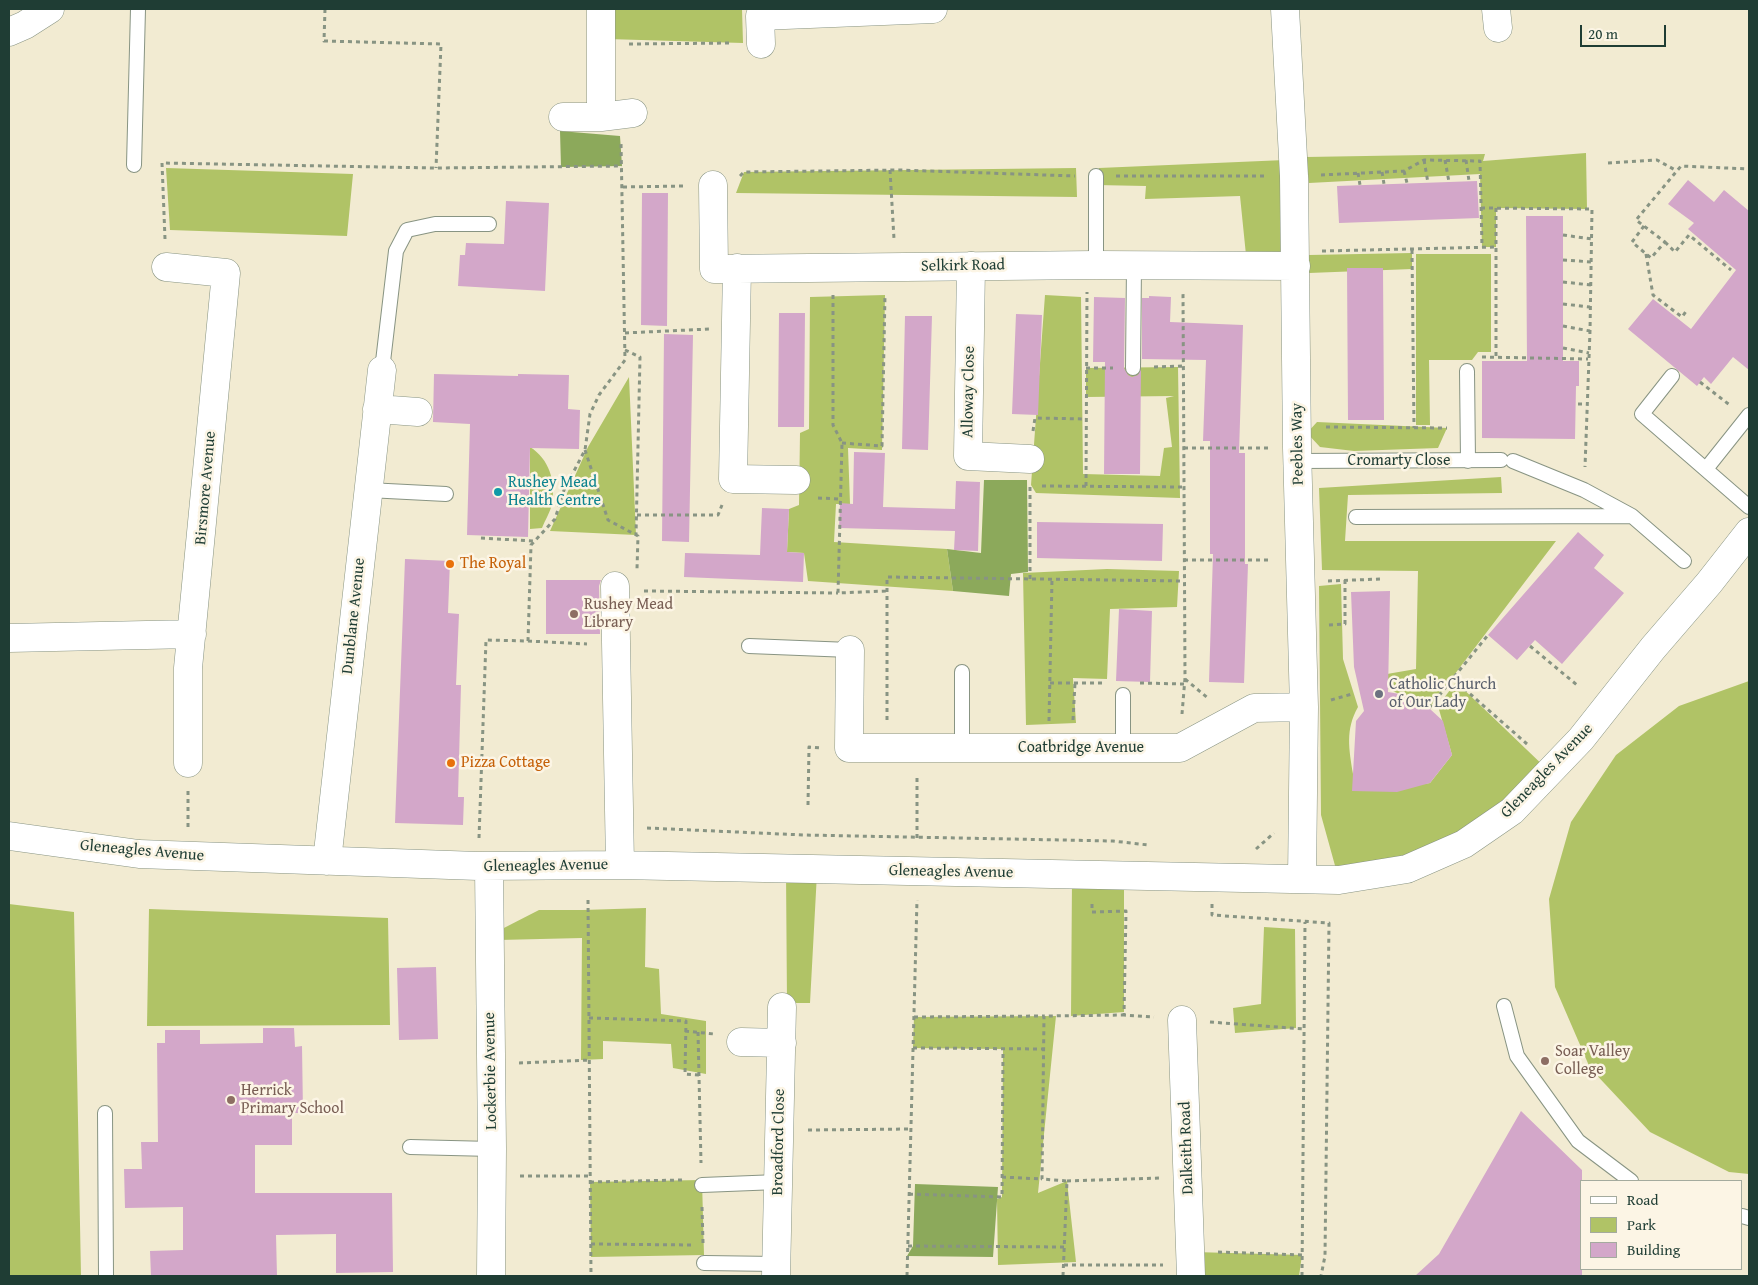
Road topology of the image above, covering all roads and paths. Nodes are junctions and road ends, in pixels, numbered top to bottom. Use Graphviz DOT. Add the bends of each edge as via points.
graph roads {
  1 [pos="50,9"];
  2 [pos="138,9"];
  3 [pos="325,9"];
  4 [pos="600,9"];
  5 [pos="933,9"];
  6 [pos="1285,9"];
  7 [pos="760,12"];
  8 [pos="9,32"];
  9 [pos="600,44"];
  10 [pos="761,44"];
  11 [pos="634,114"];
  12 [pos="563,117"];
  13 [pos="601,117"];
  14 [pos="1424,160"];
  15 [pos="1445,160"];
  16 [pos="1466,160"];
  17 [pos="1608,163"];
  18 [pos="134,166"];
  19 [pos="622,166"];
  20 [pos="436,168"];
  21 [pos="1749,168"];
  22 [pos="890,170"];
  23 [pos="1404,170"];
  24 [pos="1677,171"];
  25 [pos="1382,172"];
  26 [pos="1358,173"];
  27 [pos="1096,176"];
  28 [pos="1468,181"];
  29 [pos="1449,182"];
  30 [pos="1428,183"];
  31 [pos="1384,184"];
  32 [pos="1407,184"];
  33 [pos="713,185"];
  34 [pos="1360,185"];
  35 [pos="1481,208"];
  36 [pos="1496,208"];
  37 [pos="489,224"];
  38 [pos="1644,226"];
  39 [pos="1563,234"];
  40 [pos="1592,239"];
  41 [pos="1665,242"];
  42 [pos="1496,247"];
  43 [pos="1412,250"];
  44 [pos="1646,253"];
  45 [pos="1295,259"];
  46 [pos="1563,260"];
  47 [pos="1592,262"];
  48 [pos="1092,265"];
  49 [pos="1134,265"];
  50 [pos="1183,265"];
  51 [pos="970,266"];
  52 [pos="166,267"];
  53 [pos="833,267"];
  54 [pos="890,267"];
  55 [pos="737,268"];
  56 [pos="1731,270"];
  57 [pos="1563,282"];
  58 [pos="1591,284"];
  59 [pos="1563,304"];
  60 [pos="1590,307"];
  61 [pos="1687,310"];
  62 [pos="1563,326"];
  63 [pos="736,328"];
  64 [pos="1590,331"];
  65 [pos="625,333"];
  66 [pos="1563,348"];
  67 [pos="625,350"];
  68 [pos="1589,353"];
  69 [pos="1496,357"];
  70 [pos="1588,359"];
  71 [pos="1133,368"];
  72 [pos="382,370"];
  73 [pos="1467,371"];
  74 [pos="1672,376"];
  75 [pos="1700,382"];
  76 [pos="1578,404"];
  77 [pos="1586,404"];
  78 [pos="377,409"];
  79 [pos="1735,410"];
  80 [pos="418,412"];
  81 [pos="1749,415"];
  82 [pos="1414,428"];
  83 [pos="1467,428"];
  84 [pos="842,443"];
  85 [pos="1297,445"];
  86 [pos="1184,448"];
  87 [pos="586,450"];
  88 [pos="1030,459"];
  89 [pos="1468,461"];
  90 [pos="1706,469"];
  91 [pos="733,479"];
  92 [pos="796,480"];
  93 [pos="1040,486"];
  94 [pos="1086,486"];
  95 [pos="1184,488"];
  96 [pos="368,490"];
  97 [pos="1584,490"];
  98 [pos="446,494"];
  99 [pos="1749,507"];
  100 [pos="637,515"];
  101 [pos="1632,516"];
  102 [pos="1356,517"];
  103 [pos="1749,532"];
  104 [pos="636,535"];
  105 [pos="481,538"];
  106 [pos="534,541"];
  107 [pos="1184,560"];
  108 [pos="1684,561"];
  109 [pos="1300,570"];
  110 [pos="1052,579"];
  111 [pos="1382,579"];
  112 [pos="1345,580"];
  113 [pos="1184,581"];
  114 [pos="629,583"];
  115 [pos="886,591"];
  116 [pos="838,593"];
  117 [pos="1302,627"];
  118 [pos="192,634"];
  119 [pos="1488,635"];
  120 [pos="9,638"];
  121 [pos="528,641"];
  122 [pos="616,646"];
  123 [pos="749,646"];
  124 [pos="1530,646"];
  125 [pos="850,650"];
  126 [pos="962,672"];
  127 [pos="1185,678"];
  128 [pos="1452,678"];
  129 [pos="1075,683"];
  130 [pos="1577,685"];
  131 [pos="1123,695"];
  132 [pos="1304,707"];
  133 [pos="1429,708"];
  134 [pos="1527,744"];
  135 [pos="849,748"];
  136 [pos="888,748"];
  137 [pos="917,748"];
  138 [pos="962,748"];
  139 [pos="1060,748"];
  140 [pos="1123,748"];
  141 [pos="188,762"];
  142 [pos="808,805"];
  143 [pos="619,826"];
  144 [pos="9,836"];
  145 [pos="917,838"];
  146 [pos="1152,846"];
  147 [pos="188,856"];
  148 [pos="327,861"];
  149 [pos="620,865"];
  150 [pos="484,866"];
  151 [pos="919,872"];
  152 [pos="1092,876"];
  153 [pos="1302,878"];
  154 [pos="588,900"];
  155 [pos="1305,922"];
  156 [pos="1329,923"];
  157 [pos="1504,1006"];
  158 [pos="782,1007"];
  159 [pos="1124,1015"];
  160 [pos="1044,1016"];
  161 [pos="914,1017"];
  162 [pos="589,1018"];
  163 [pos="1182,1020"];
  164 [pos="1304,1029"];
  165 [pos="698,1032"];
  166 [pos="741,1042"];
  167 [pos="782,1043"];
  168 [pos="913,1048"];
  169 [pos="1003,1049"];
  170 [pos="1044,1049"];
  171 [pos="590,1060"];
  172 [pos="491,1064"];
  173 [pos="700,1075"];
  174 [pos="105,1113"];
  175 [pos="911,1129"];
  176 [pos="780,1130"];
  177 [pos="410,1147"];
  178 [pos="492,1149"];
  179 [pos="492,1176"];
  180 [pos="590,1176"];
  181 [pos="1002,1177"];
  182 [pos="1188,1177"];
  183 [pos="1042,1179"];
  184 [pos="1630,1180"];
  185 [pos="1067,1181"];
  186 [pos="590,1182"];
  187 [pos="702,1182"];
  188 [pos="778,1182"];
  189 [pos="909,1194"];
  190 [pos="591,1244"];
  191 [pos="703,1245"];
  192 [pos="908,1246"];
  193 [pos="1065,1246"];
  194 [pos="1302,1255"];
  195 [pos="704,1263"];
  196 [pos="1190,1264"];
  197 [pos="1064,1265"];
  198 [pos="776,1270"];
  199 [pos="106,1276"];
  200 [pos="491,1276"];
  201 [pos="591,1276"];
  202 [pos="907,1276"];
  203 [pos="1063,1276"];
  204 [pos="1302,1276"];
  205 [pos="1321,1276"];
  1 -- 8 [label="street" via="25,26"];
  2 -- 18 [label="lane"];
  3 -- 20 [label="path" via="324,40 440,44"];
  4 -- 9 [label="street"];
  5 -- 7 [label="street"];
  6 -- 45 [label="street, Peebles Way"];
  7 -- 10 [label="street"];
  9 -- 10 [label="path"];
  9 -- 13 [label="street"];
  11 -- 13 [label="street"];
  12 -- 13 [label="street"];
  13 -- 19 [label="path" via="620,136"];
  14 -- 30 [label="path"];
  15 -- 29 [label="path"];
  16 -- 28 [label="path"];
  17 -- 24 [label="path" via="1657,160"];
  19 -- 20 [label="path"];
  19 -- 65 [label="path"];
  20 -- 52 [label="path" via="162,163"];
  21 -- 24 [label="path" via="1681,166"];
  22 -- 54 [label="path"];
  23 -- 32 [label="path"];
  24 -- 38 [label="path" via="1636,220"];
  25 -- 31 [label="path"];
  26 -- 34 [label="path"];
  27 -- 48 [label="lane"];
  33 -- 55 [label="street, Selkirk Road" via="714,269"];
  35 -- 36 [label="path"];
  36 -- 40 [label="path" via="1592,209"];
  36 -- 42 [label="path"];
  37 -- 72 [label="lane" via="435,224 407,230 396,251"];
  38 -- 41 [label="path"];
  38 -- 44 [label="path" via="1632,242"];
  39 -- 40 [label="path"];
  40 -- 47 [label="path"];
  41 -- 44 [label="path" via="1651,258"];
  41 -- 56 [label="path" via="1675,252 1689,235"];
  42 -- 43 [label="path"];
  42 -- 69 [label="path"];
  43 -- 45 [label="path"];
  43 -- 82 [label="path"];
  44 -- 61 [label="path" via="1653,295 1682,317"];
  45 -- 50 [label="street, Selkirk Road"];
  45 -- 85 [label="street, Peebles Way"];
  46 -- 47 [label="path"];
  47 -- 58 [label="path"];
  48 -- 49 [label="street, Selkirk Road"];
  48 -- 51 [label="street, Selkirk Road"];
  48 -- 94 [label="path"];
  49 -- 50 [label="street, Selkirk Road"];
  49 -- 71 [label="lane"];
  50 -- 86 [label="path"];
  51 -- 54 [label="street, Selkirk Road"];
  51 -- 88 [label="street, Alloway Close" via="968,456"];
  52 -- 118 [label="street, Birsmore Avenue" via="226,273"];
  53 -- 54 [label="street, Selkirk Road"];
  53 -- 55 [label="street, Selkirk Road"];
  53 -- 84 [label="path" via="832,425"];
  54 -- 84 [label="path" via="882,446"];
  55 -- 63 [label="street"];
  57 -- 58 [label="path"];
  58 -- 60 [label="path"];
  59 -- 60 [label="path"];
  60 -- 64 [label="path"];
  62 -- 64 [label="path"];
  63 -- 65 [label="path"];
  63 -- 91 [label="street"];
  64 -- 68 [label="path"];
  65 -- 67 [label="path"];
  66 -- 68 [label="path"];
  67 -- 87 [label="path" via="625,360 590,414"];
  67 -- 100 [label="path" via="640,357"];
  68 -- 70 [label="path"];
  69 -- 70 [label="path"];
  69 -- 73 [label="path" via="1482,357"];
  70 -- 77 [label="path"];
  72 -- 78 [label="street, Dunblane Avenue"];
  73 -- 83 [label="lane"];
  74 -- 90 [label="lane" via="1642,414"];
  75 -- 79 [label="path"];
  76 -- 77 [label="path"];
  77 -- 97 [label="path"];
  78 -- 80 [label="street"];
  78 -- 96 [label="street, Dunblane Avenue"];
  81 -- 90 [label="lane"];
  82 -- 83 [label="path"];
  82 -- 85 [label="path"];
  83 -- 89 [label="lane"];
  84 -- 116 [label="path"];
  85 -- 86 [label="path"];
  85 -- 89 [label="lane, Cromarty Close"];
  85 -- 109 [label="street, Peebles Way"];
  86 -- 95 [label="path"];
  87 -- 104 [label="path" via="608,520"];
  87 -- 106 [label="path" via="564,490 555,519"];
  89 -- 97 [label="lane, Cromarty Close" via="1507,461"];
  90 -- 99 [label="lane"];
  91 -- 92 [label="street"];
  91 -- 100 [label="path" via="718,515"];
  93 -- 94 [label="path"];
  94 -- 95 [label="path"];
  95 -- 107 [label="path"];
  96 -- 98 [label="lane"];
  96 -- 148 [label="street, Dunblane Avenue"];
  97 -- 101 [label="lane"];
  100 -- 104 [label="path"];
  101 -- 102 [label="lane"];
  101 -- 108 [label="lane"];
  103 -- 153 [label="street, Gleneagles Avenue" via="1581,739 1512,811 1464,844 1407,869 1338,880"];
  104 -- 114 [label="path"];
  105 -- 106 [label="path"];
  106 -- 121 [label="path" via="530,545"];
  107 -- 109 [label="path"];
  107 -- 113 [label="path"];
  109 -- 112 [label="path"];
  109 -- 117 [label="street, Peebles Way"];
  110 -- 113 [label="path"];
  110 -- 115 [label="path" via="886,577"];
  110 -- 139 [label="path"];
  111 -- 112 [label="path"];
  112 -- 117 [label="path" via="1345,624"];
  113 -- 127 [label="path"];
  114 -- 116 [label="path"];
  114 -- 122 [label="street"];
  115 -- 116 [label="path"];
  115 -- 136 [label="path"];
  117 -- 132 [label="street, Peebles Way"];
  118 -- 120 [label="street"];
  118 -- 141 [label="street, Birsmore Avenue" via="188,668"];
  119 -- 128 [label="path"];
  121 -- 122 [label="path"];
  121 -- 150 [label="path" via="486,640"];
  122 -- 143 [label="street"];
  123 -- 125 [label="lane"];
  124 -- 130 [label="path"];
  125 -- 135 [label="street"];
  126 -- 138 [label="lane"];
  128 -- 133 [label="path"];
  128 -- 134 [label="path"];
  129 -- 139 [label="path"];
  131 -- 140 [label="lane"];
  132 -- 140 [label="street, Coatbridge Avenue" via="1254,708 1180,748"];
  132 -- 153 [label="street, Peebles Way"];
  135 -- 136 [label="street, Coatbridge Avenue"];
  135 -- 142 [label="path" via="809,748"];
  136 -- 137 [label="street, Coatbridge Avenue"];
  137 -- 138 [label="street, Coatbridge Avenue"];
  137 -- 145 [label="path"];
  138 -- 139 [label="street, Coatbridge Avenue"];
  139 -- 140 [label="street, Coatbridge Avenue"];
  141 -- 147 [label="path"];
  143 -- 145 [label="path"];
  143 -- 149 [label="street"];
  144 -- 147 [label="street, Gleneagles Avenue" via="139,854"];
  145 -- 146 [label="path" via="1113,841"];
  145 -- 151 [label="path"];
  147 -- 148 [label="street, Gleneagles Avenue"];
  148 -- 150 [label="street, Gleneagles Avenue"];
  149 -- 150 [label="street, Gleneagles Avenue"];
  149 -- 151 [label="street, Gleneagles Avenue"];
  150 -- 172 [label="street, Lockerbie Avenue"];
  151 -- 152 [label="street, Gleneagles Avenue"];
  151 -- 161 [label="path"];
  152 -- 153 [label="street, Gleneagles Avenue"];
  152 -- 159 [label="path" via="1092,912 1126,911"];
  154 -- 162 [label="path"];
  155 -- 164 [label="path"];
  156 -- 205 [label="path" via="1325,1256"];
  157 -- 184 [label="lane" via="1517,1056 1578,1141"];
  158 -- 167 [label="street, Broadford Close"];
  159 -- 160 [label="path"];
  159 -- 163 [label="path"];
  160 -- 161 [label="path"];
  160 -- 170 [label="path"];
  161 -- 168 [label="path"];
  162 -- 171 [label="path"];
  162 -- 173 [label="path" via="686,1021 685,1074"];
  163 -- 164 [label="path"];
  163 -- 182 [label="street, Dalkeith Road"];
  164 -- 194 [label="path"];
  165 -- 173 [label="path"];
  166 -- 167 [label="street"];
  167 -- 176 [label="street, Broadford Close"];
  168 -- 169 [label="path"];
  168 -- 175 [label="path"];
  169 -- 170 [label="path"];
  169 -- 181 [label="path"];
  170 -- 183 [label="path"];
  171 -- 172 [label="path"];
  171 -- 180 [label="path"];
  172 -- 178 [label="street, Lockerbie Avenue"];
  173 -- 187 [label="path"];
  174 -- 199 [label="lane"];
  175 -- 176 [label="path"];
  175 -- 189 [label="path"];
  176 -- 188 [label="street, Broadford Close"];
  177 -- 178 [label="lane"];
  178 -- 179 [label="street, Lockerbie Avenue"];
  179 -- 180 [label="path"];
  179 -- 200 [label="street, Lockerbie Avenue"];
  180 -- 186 [label="path"];
  181 -- 183 [label="path"];
  181 -- 189 [label="path" via="1002,1197"];
  182 -- 185 [label="path"];
  182 -- 196 [label="street, Dalkeith Road"];
  183 -- 185 [label="path"];
  185 -- 193 [label="path"];
  186 -- 187 [label="path"];
  186 -- 190 [label="path"];
  187 -- 188 [label="lane"];
  187 -- 191 [label="path"];
  188 -- 198 [label="street, Broadford Close"];
  189 -- 192 [label="path"];
  190 -- 191 [label="path"];
  190 -- 201 [label="path"];
  191 -- 195 [label="path"];
  192 -- 193 [label="path"];
  192 -- 202 [label="path"];
  193 -- 197 [label="path"];
  194 -- 196 [label="path"];
  194 -- 204 [label="path"];
  195 -- 198 [label="lane"];
  196 -- 197 [label="path"];
  197 -- 203 [label="path"];
}
